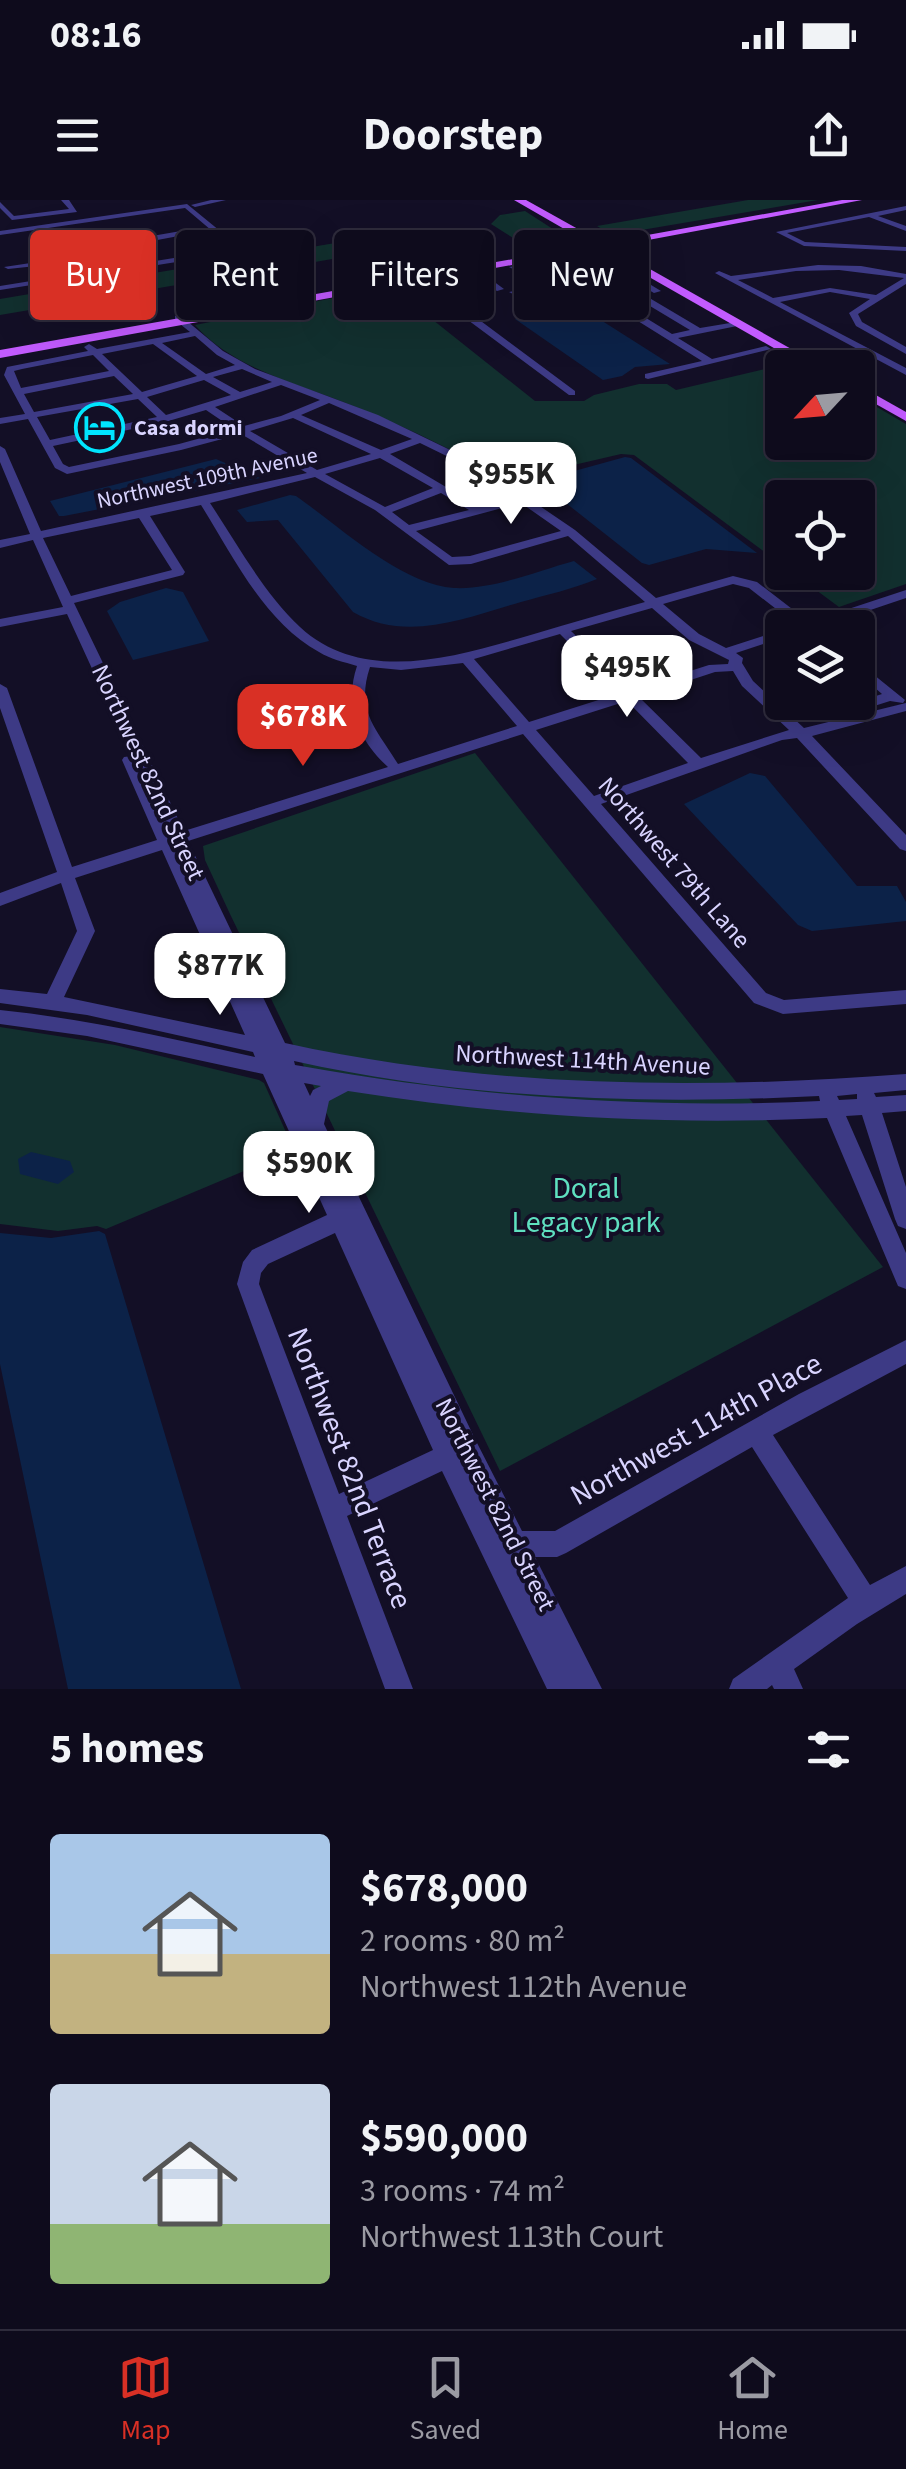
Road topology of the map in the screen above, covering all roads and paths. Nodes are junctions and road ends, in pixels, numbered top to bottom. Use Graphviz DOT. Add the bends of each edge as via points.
graph roads {
  1 [pos="65,200"];
  2 [pos="212,200"];
  3 [pos="222,200"];
  4 [pos="518,200"];
  5 [pos="535,200"];
  6 [pos="838,200"];
  7 [pos="853,200"];
  8 [pos="109,203"];
  9 [pos="149,203"];
  10 [pos="187,203"];
  11 [pos="0,204"];
  12 [pos="906,208"];
  13 [pos="120,214"];
  14 [pos="869,214"];
  15 [pos="5,217"];
  16 [pos="824,223"];
  17 [pos="46,225"];
  18 [pos="174,226"];
  19 [pos="906,229"];
  20 [pos="50,230"];
  21 [pos="124,230"];
  22 [pos="178,230"];
  23 [pos="219,230"];
  24 [pos="574,230"];
  25 [pos="579,230"];
  26 [pos="840,230"];
  27 [pos="0,232"];
  28 [pos="649,233"];
  29 [pos="649,235"];
  30 [pos="856,237"];
  31 [pos="30,239"];
  32 [pos="0,243"];
  33 [pos="878,248"];
  34 [pos="906,249"];
  35 [pos="30,256"];
  36 [pos="4,263"];
  37 [pos="649,270"];
  38 [pos="649,272"];
  39 [pos="718,274"];
  40 [pos="904,277"];
  41 [pos="730,279"];
  42 [pos="30,283"];
  43 [pos="21,284"];
  44 [pos="0,288"];
  45 [pos="875,296"];
  46 [pos="771,301"];
  47 [pos="649,302"];
  48 [pos="736,317"];
  49 [pos="179,320"];
  50 [pos="474,320"];
  51 [pos="643,320"];
  52 [pos="725,326"];
  53 [pos="698,331"];
  54 [pos="194,334"];
  55 [pos="670,337"];
  56 [pos="83,339"];
  57 [pos="154,341"];
  58 [pos="790,350"];
  59 [pos="799,350"];
  60 [pos="906,351"];
  61 [pos="0,352"];
  62 [pos="94,352"];
  63 [pos="711,362"];
  64 [pos="243,366"];
  65 [pos="906,372"];
  66 [pos="116,373"];
  67 [pos="648,376"];
  68 [pos="205,378"];
  69 [pos="278,383"];
  70 [pos="875,391"];
  71 [pos="18,392"];
  72 [pos="572,394"];
  73 [pos="139,396"];
  74 [pos="241,397"];
  75 [pos="875,399"];
  76 [pos="326,401"];
  77 [pos="208,407"];
  78 [pos="906,408"];
  79 [pos="293,415"];
  80 [pos="32,417"];
  81 [pos="906,417"];
  82 [pos="165,419"];
  83 [pos="0,423"];
  84 [pos="243,430"];
  85 [pos="420,440"];
  86 [pos="46,444"];
  87 [pos="0,449"];
  88 [pos="383,454"];
  89 [pos="0,472"];
  90 [pos="321,475"];
  91 [pos="444,488"];
  92 [pos="524,499"];
  93 [pos="203,500"];
  94 [pos="141,511"];
  95 [pos="384,511"];
  96 [pos="478,511"];
  97 [pos="409,529"];
  98 [pos="571,532"];
  99 [pos="32,536"];
  100 [pos="0,544"];
  101 [pos="906,594"];
  102 [pos="654,602"];
  103 [pos="906,604"];
  104 [pos="65,608"];
  105 [pos="782,610"];
  106 [pos="857,610"];
  107 [pos="875,614"];
  108 [pos="0,626"];
  109 [pos="562,630"];
  110 [pos="694,637"];
  111 [pos="765,642"];
  112 [pos="765,649"];
  113 [pos="730,657"];
  114 [pos="466,658"];
  115 [pos="711,663"];
  116 [pos="364,664"];
  117 [pos="875,680"];
  118 [pos="748,683"];
  119 [pos="0,688"];
  120 [pos="626,692"];
  121 [pos="893,695"];
  122 [pos="906,707"];
  123 [pos="523,724"];
  124 [pos="799,730"];
  125 [pos="697,763"];
  126 [pos="399,764"];
  127 [pos="591,802"];
  128 [pos="899,826"];
  129 [pos="173,841"];
  130 [pos="906,845"];
  131 [pos="68,874"];
  132 [pos="0,900"];
  133 [pos="222,945"];
  134 [pos="0,996"];
  135 [pos="906,997"];
  136 [pos="52,1002"];
  137 [pos="242,1006"];
  138 [pos="0,1016"];
  139 [pos="210,1034"];
  140 [pos="275,1059"];
  141 [pos="345,1082"];
  142 [pos="906,1082"];
  143 [pos="862,1085"];
  144 [pos="828,1099"];
  145 [pos="906,1103"];
  146 [pos="869,1106"];
  147 [pos="314,1123"];
  148 [pos="898,1173"];
  149 [pos="340,1220"];
  150 [pos="906,1220"];
  151 [pos="906,1278"];
  152 [pos="906,1352"];
  153 [pos="757,1432"];
  154 [pos="457,1452"];
  155 [pos="332,1510"];
  156 [pos="514,1544"];
  157 [pos="906,1579"];
  158 [pos="866,1603"];
  159 [pos="782,1677"];
  160 [pos="399,1689"];
  161 [pos="562,1689"];
  162 [pos="588,1689"];
  163 [pos="743,1689"];
  1 -- 15 [label="street" via="74,210"];
  2 -- 10 [label="street"];
  3 -- 10 [label="street"];
  4 -- 24 [label="main road"];
  5 -- 25 [label="main road"];
  6 -- 28 [label="main road"];
  7 -- 29 [label="main road"];
  8 -- 13 [label="street"];
  9 -- 10 [label="street"];
  9 -- 13 [label="street"];
  9 -- 21 [label="street" via="166,218"];
  10 -- 13 [label="street"];
  10 -- 23 [label="street"];
  11 -- 15 [label="street"];
  12 -- 14 [label="street"];
  13 -- 17 [label="street"];
  14 -- 16 [label="street"];
  14 -- 19 [label="street"];
  16 -- 26 [label="street"];
  16 -- 33 [label="street" via="780,232 804,244"];
  17 -- 20 [label="street"];
  17 -- 27 [label="street"];
  18 -- 22 [label="street"];
  30 -- 33 [label="street"];
  31 -- 32 [label="street"];
  33 -- 34 [label="street"];
  33 -- 40 [label="street"];
  35 -- 36 [label="street"];
  36 -- 43 [label="street"];
  37 -- 48 [label="main road"];
  38 -- 48 [label="main road"];
  39 -- 41 [label="street"];
  40 -- 41 [label="street" via="787,268"];
  40 -- 45 [label="street"];
  41 -- 46 [label="street"];
  42 -- 43 [label="street"];
  43 -- 44 [label="street"];
  45 -- 46 [label="street" via="830,290"];
  45 -- 60 [label="street" via="855,309 854,318"];
  46 -- 65 [label="street"];
  47 -- 53 [label="street"];
  48 -- 52 [label="street"];
  48 -- 58 [label="main road"];
  48 -- 59 [label="main road"];
  49 -- 54 [label="street"];
  49 -- 56 [label="main road"];
  49 -- 61 [label="main road"];
  50 -- 72 [label="street"];
  51 -- 55 [label="street"];
  52 -- 53 [label="street"];
  52 -- 63 [label="street" via="766,350"];
  53 -- 55 [label="street"];
  54 -- 57 [label="street"];
  54 -- 64 [label="street"];
  55 -- 63 [label="street"];
  56 -- 61 [label="main road"];
  56 -- 62 [label="street"];
  57 -- 62 [label="street"];
  57 -- 68 [label="street"];
  62 -- 66 [label="street"];
  62 -- 71 [label="street" via="10,370"];
  63 -- 67 [label="street"];
  64 -- 68 [label="street"];
  64 -- 69 [label="street"];
  66 -- 71 [label="street"];
  66 -- 73 [label="street"];
  68 -- 73 [label="street"];
  68 -- 74 [label="street"];
  69 -- 74 [label="street"];
  69 -- 76 [label="street"];
  70 -- 78 [label="main road"];
  71 -- 80 [label="street"];
  73 -- 80 [label="street"];
  73 -- 82 [label="street"];
  74 -- 77 [label="street"];
  75 -- 81 [label="main road"];
  76 -- 79 [label="street"];
  76 -- 85 [label="street"];
  77 -- 82 [label="street"];
  77 -- 84 [label="street"];
  79 -- 84 [label="street"];
  79 -- 88 [label="street"];
  80 -- 83 [label="street"];
  80 -- 86 [label="street"];
  82 -- 86 [label="street"];
  84 -- 86 [label="street" via="67,471"];
  84 -- 90 [label="street"];
  85 -- 88 [label="street, Northwest 109th Avenue"];
  85 -- 92 [label="street"];
  87 -- 99 [label="street, Northwest 82nd Street"];
  88 -- 90 [label="street, Northwest 109th Avenue"];
  88 -- 91 [label="street"];
  89 -- 99 [label="street, Northwest 82nd Street"];
  90 -- 93 [label="street, Northwest 109th Avenue"];
  90 -- 95 [label="street"];
  91 -- 95 [label="street"];
  91 -- 96 [label="street"];
  92 -- 96 [label="street"];
  92 -- 98 [label="street"];
  93 -- 94 [label="street, Northwest 109th Avenue"];
  93 -- 116 [label="street" via="297,634"];
  94 -- 99 [label="street, Northwest 109th Avenue"];
  94 -- 104 [label="street" via="178,572"];
  95 -- 97 [label="street"];
  96 -- 97 [label="street"];
  97 -- 98 [label="street" via="456,562"];
  98 -- 102 [label="street"];
  99 -- 100 [label="street, Northwest 109th Avenue"];
  99 -- 104 [label="street, Northwest 82nd Street"];
  101 -- 106 [label="street"];
  102 -- 105 [label="street" via="744,581"];
  102 -- 109 [label="street"];
  102 -- 110 [label="street"];
  103 -- 107 [label="street"];
  104 -- 108 [label="street"];
  104 -- 129 [label="street, Northwest 82nd Street"];
  109 -- 114 [label="street"];
  109 -- 120 [label="street"];
  110 -- 113 [label="street"];
  110 -- 115 [label="street"];
  111 -- 113 [label="street"];
  112 -- 113 [label="street"];
  113 -- 115 [label="street"];
  113 -- 118 [label="street"];
  114 -- 116 [label="street"];
  114 -- 123 [label="street, Northwest 79th Lane"];
  115 -- 118 [label="street"];
  115 -- 120 [label="street"];
  116 -- 126 [label="street" via="357,710 368,734"];
  117 -- 121 [label="street"];
  118 -- 124 [label="street"];
  119 -- 131 [label="street"];
  120 -- 123 [label="street"];
  120 -- 125 [label="street"];
  121 -- 122 [label="street"];
  121 -- 124 [label="street"];
  122 -- 124 [label="street"];
  123 -- 126 [label="street"];
  123 -- 127 [label="street, Northwest 79th Lane"];
  124 -- 125 [label="street"];
  124 -- 128 [label="street"];
  125 -- 127 [label="street"];
  126 -- 129 [label="street"];
  127 -- 135 [label="street, Northwest 79th Lane" via="771,1004"];
  128 -- 130 [label="street"];
  129 -- 131 [label="street"];
  129 -- 133 [label="street, Northwest 82nd Street"];
  131 -- 132 [label="street"];
  131 -- 136 [label="street" via="86,931"];
  133 -- 137 [label="street, Northwest 82nd Street"];
  133 -- 140 [label="street, Northwest 82nd Street"];
  134 -- 136 [label="street"];
  136 -- 139 [label="street"];
  137 -- 139 [label="street" via="232,1025"];
  137 -- 140 [label="street, Northwest 82nd Street"];
  138 -- 140 [label="street"];
  139 -- 140 [label="street"];
  140 -- 141 [label="street, Northwest 114th Avenue"];
  140 -- 144 [label="street, Northwest 114th Avenue" via="528,1086"];
  140 -- 147 [label="street, Northwest 82nd Street"];
  140 -- 149 [label="street, Northwest 82nd Street"];
  141 -- 144 [label="street, Northwest 114th Avenue" via="584,1108 720,1112"];
  141 -- 147 [label="street" via="320,1096"];
  142 -- 143 [label="street, Northwest 114th Avenue"];
  143 -- 144 [label="street, Northwest 114th Avenue"];
  143 -- 146 [label="street"];
  144 -- 146 [label="street, Northwest 114th Avenue"];
  144 -- 151 [label="street"];
  145 -- 146 [label="street, Northwest 114th Avenue"];
  146 -- 148 [label="street"];
  147 -- 154 [label="street, Northwest 82nd Street"];
  148 -- 150 [label="street"];
  149 -- 154 [label="street, Northwest 82nd Street"];
  149 -- 155 [label="street, Northwest 82nd Terrace" via="277,1247 250,1268 248,1284"];
  152 -- 153 [label="street, Northwest 114th Place"];
  153 -- 156 [label="street, Northwest 114th Place" via="550,1545"];
  153 -- 158 [label="street"];
  154 -- 155 [label="street"];
  154 -- 156 [label="street, Northwest 82nd Street"];
  154 -- 161 [label="street, Northwest 82nd Street"];
  155 -- 160 [label="street, Northwest 82nd Terrace"];
  156 -- 162 [label="street, Northwest 82nd Street"];
  157 -- 158 [label="street"];
  158 -- 159 [label="street"];
  159 -- 163 [label="street"];
}
